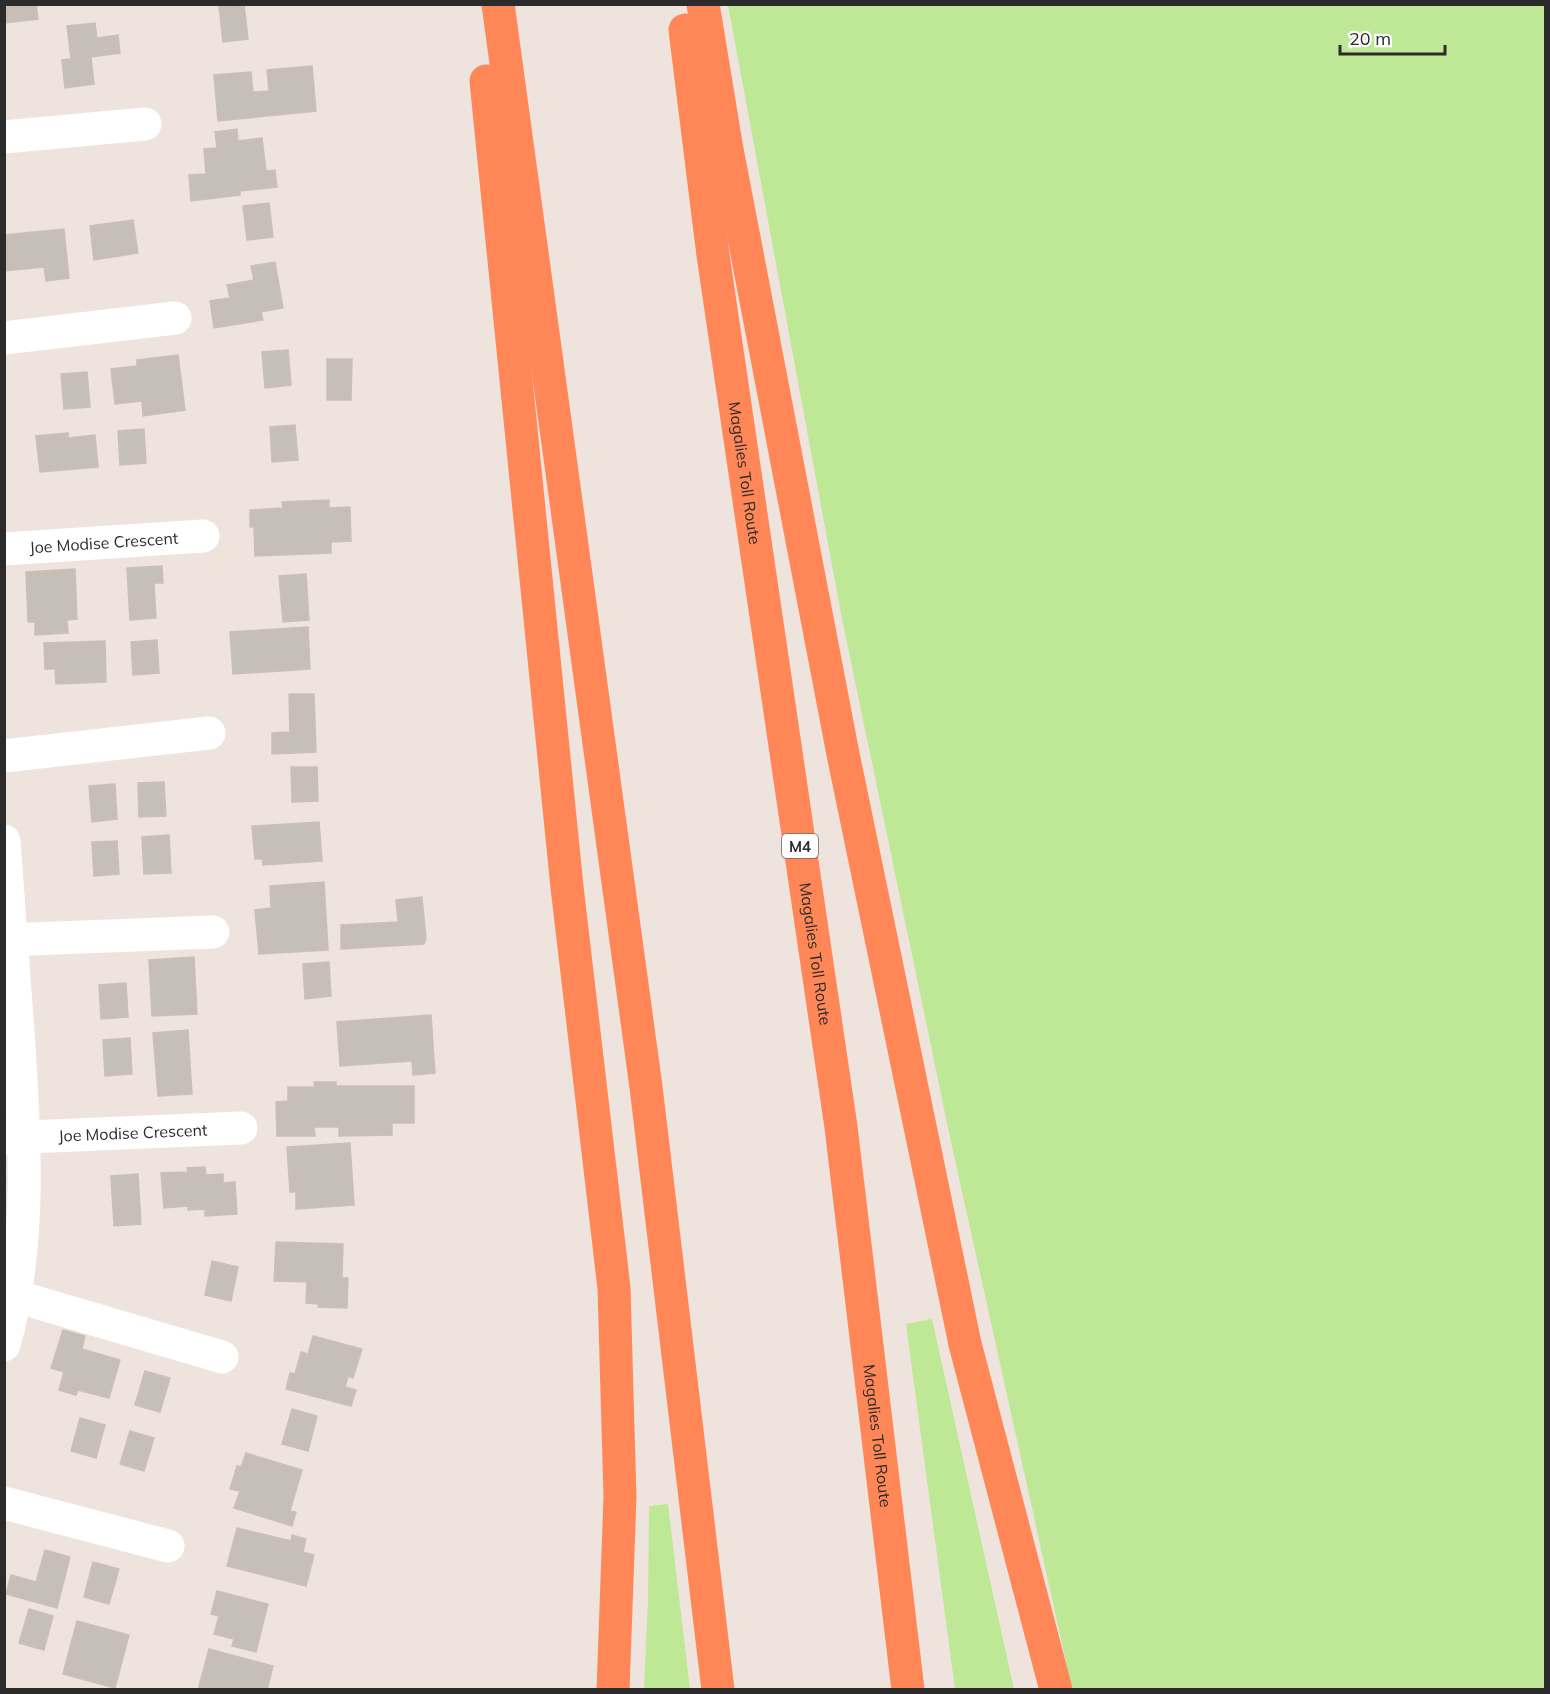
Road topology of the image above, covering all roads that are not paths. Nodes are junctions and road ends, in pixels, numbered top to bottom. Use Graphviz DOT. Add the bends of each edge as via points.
graph roads {
  1 [pos="479,4"];
  2 [pos="498,4"];
  3 [pos="682,4"];
  4 [pos="703,4"];
  5 [pos="145,124"];
  6 [pos="4,137"];
  7 [pos="175,318"];
  8 [pos="4,338"];
  9 [pos="203,536"];
  10 [pos="4,549"];
  11 [pos="209,734"];
  12 [pos="4,756"];
  13 [pos="4,841"];
  14 [pos="213,932"];
  15 [pos="8,940"];
  16 [pos="241,1128"];
  17 [pos="14,1137"];
  18 [pos="15,1296"];
  19 [pos="4,1345"];
  20 [pos="222,1357"];
  21 [pos="4,1503"];
  22 [pos="168,1546"];
  23 [pos="613,1689"];
  24 [pos="718,1689"];
  25 [pos="908,1689"];
  26 [pos="1056,1689"];
  1 -- 23 [label="highway" via="567,887 614,1288 620,1497"];
  2 -- 24 [label="highway" via="646,1086"];
  3 -- 25 [label="highway, Magalies Toll Route / M4" via="713,255 841,1127"];
  4 -- 26 [label="highway" via="726,144 843,754 965,1344"];
  5 -- 6 [label="street"];
  7 -- 8 [label="street"];
  9 -- 10 [label="street, Joe Modise Crescent"];
  11 -- 12 [label="street"];
  13 -- 15 [label="street"];
  14 -- 15 [label="street"];
  15 -- 17 [label="street"];
  16 -- 17 [label="street, Joe Modise Crescent"];
  17 -- 18 [label="street" via="25,1183"];
  18 -- 19 [label="street"];
  18 -- 20 [label="street"];
  21 -- 22 [label="street"];
}
